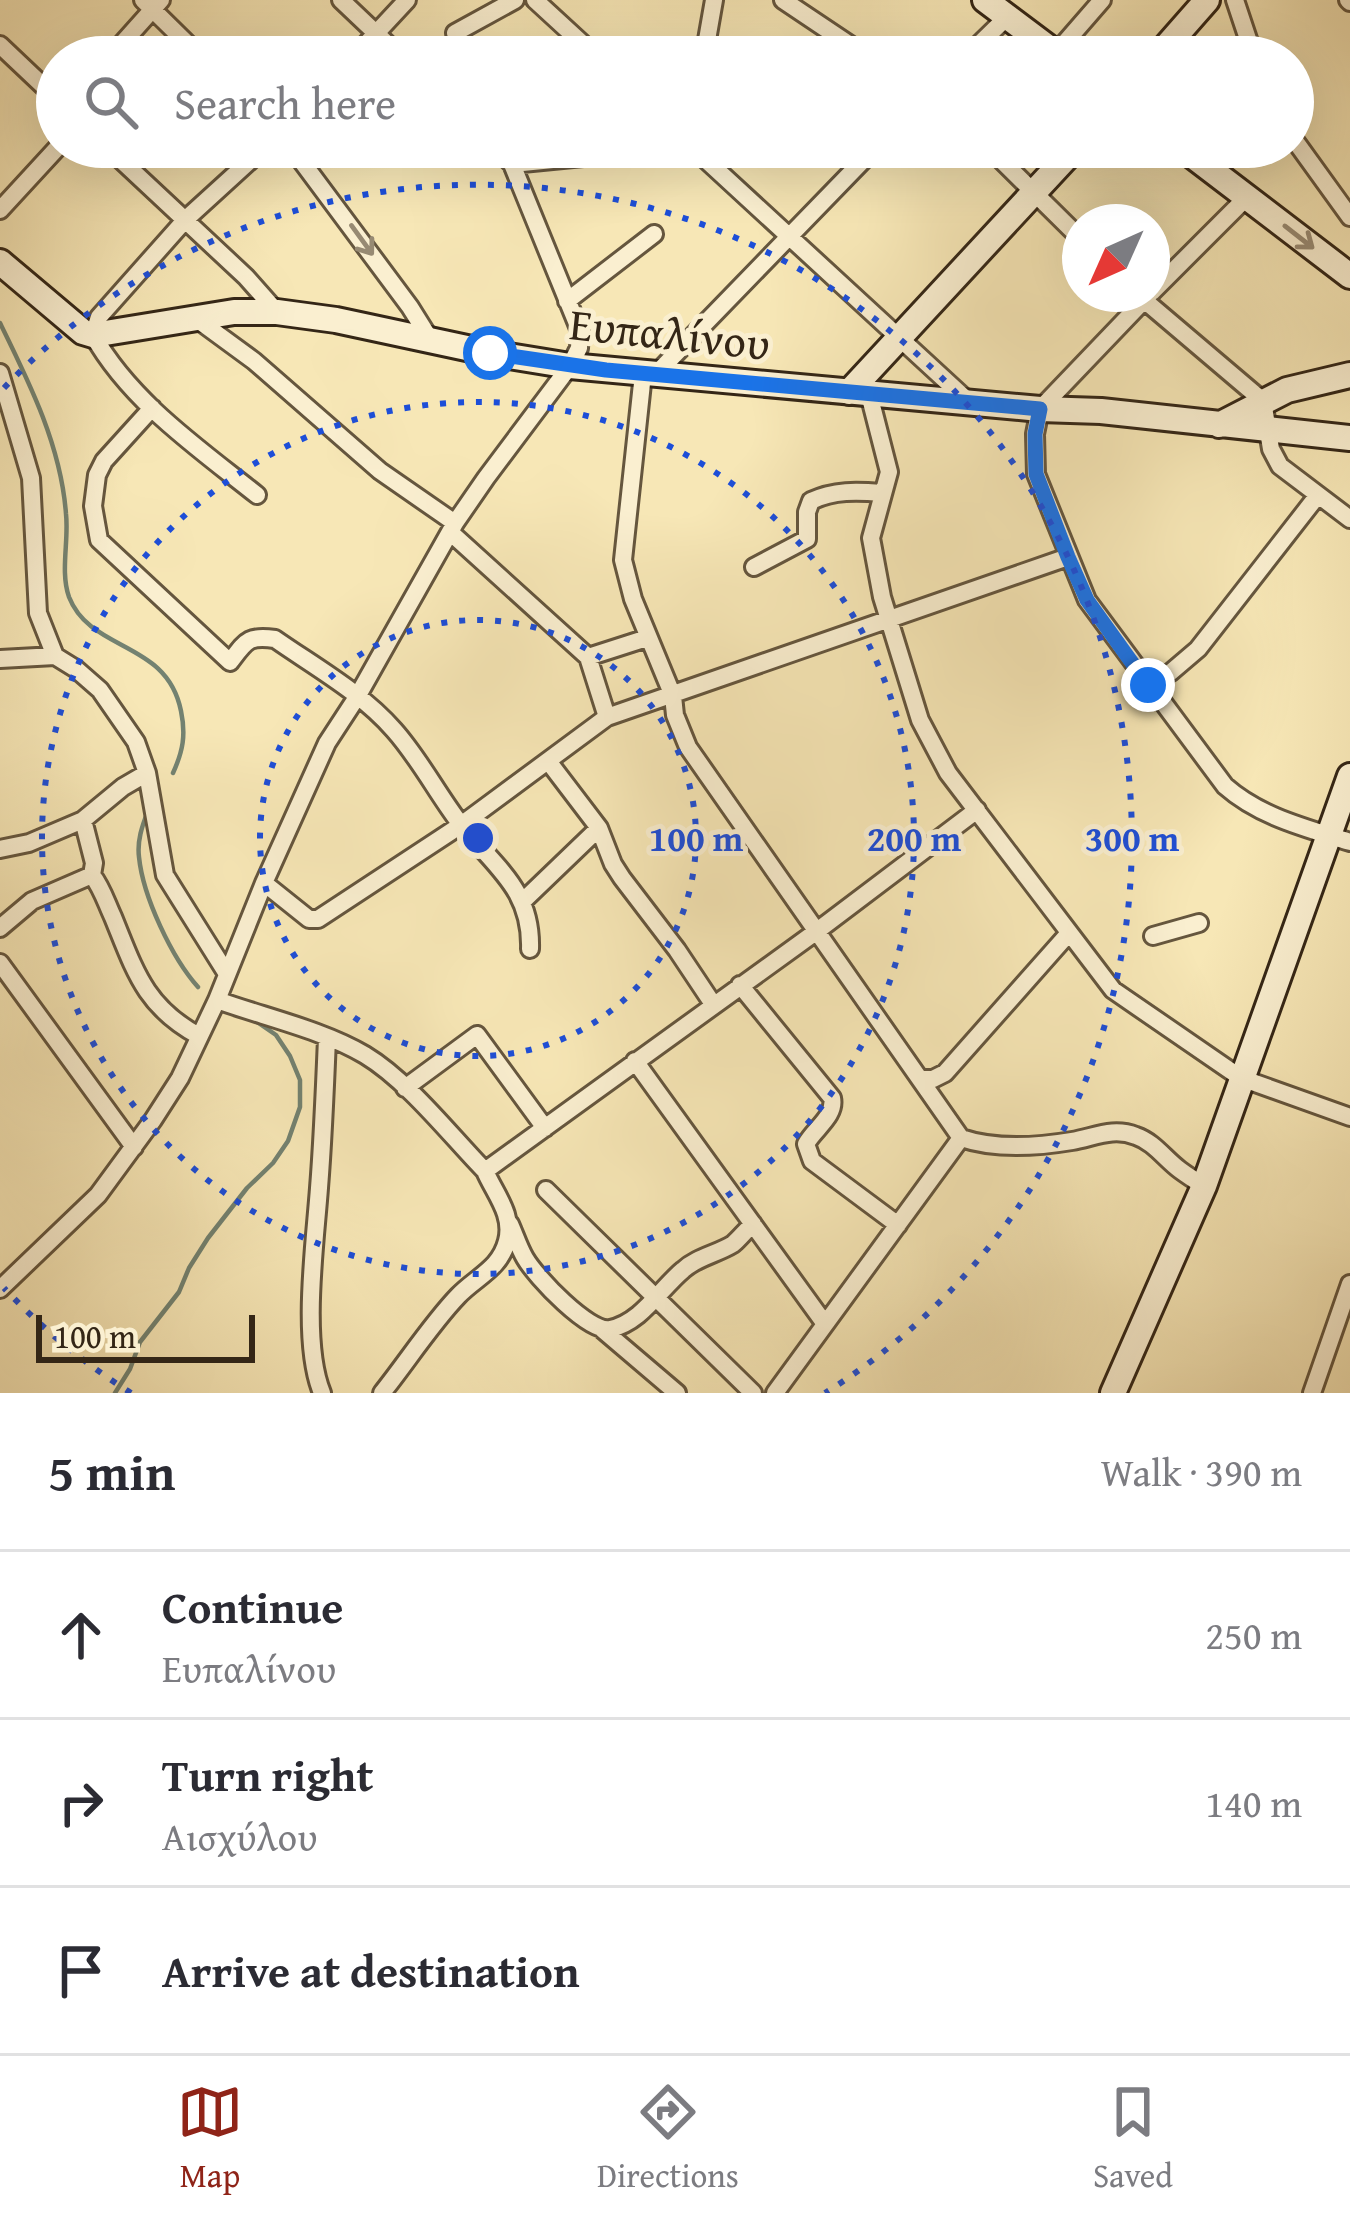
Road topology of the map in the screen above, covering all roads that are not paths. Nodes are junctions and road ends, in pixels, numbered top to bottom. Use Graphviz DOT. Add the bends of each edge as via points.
graph roads {
  1 [pos="341,0"];
  2 [pos="407,0"];
  3 [pos="515,0"];
  4 [pos="535,0"];
  5 [pos="714,0"];
  6 [pos="783,0"];
  7 [pos="985,0"];
  8 [pos="1102,0"];
  9 [pos="1207,0"];
  10 [pos="1235,0"];
  11 [pos="152,3"];
  12 [pos="1007,17"];
  13 [pos="454,33"];
  14 [pos="376,34"];
  15 [pos="126,36"];
  16 [pos="182,36"];
  17 [pos="574,36"];
  18 [pos="708,36"];
  19 [pos="837,36"];
  20 [pos="988,36"];
  21 [pos="1033,36"];
  22 [pos="1074,36"];
  23 [pos="1175,36"];
  24 [pos="1247,36"];
  25 [pos="0,45"];
  26 [pos="36,79"];
  27 [pos="1314,167"];
  28 [pos="39,168"];
  29 [pos="130,168"];
  30 [pos="242,168"];
  31 [pos="308,168"];
  32 [pos="514,168"];
  33 [pos="713,168"];
  34 [pos="857,168"];
  35 [pos="1009,168"];
  36 [pos="1057,168"];
  37 [pos="1208,168"];
  38 [pos="1035,193"];
  39 [pos="1247,197"];
  40 [pos="0,210"];
  41 [pos="1350,217"];
  42 [pos="186,219"];
  43 [pos="1062,220"];
  44 [pos="654,234"];
  45 [pos="791,236"];
  46 [pos="0,262"];
  47 [pos="1170,271"];
  48 [pos="1350,276"];
  49 [pos="567,301"];
  50 [pos="278,312"];
  51 [pos="1129,312"];
  52 [pos="1164,312"];
  53 [pos="194,317"];
  54 [pos="93,335"];
  55 [pos="898,337"];
  56 [pos="430,339"];
  57 [pos="570,366"];
  58 [pos="0,373"];
  59 [pos="649,374"];
  60 [pos="1350,375"];
  61 [pos="859,393"];
  62 [pos="1263,401"];
  63 [pos="969,403"];
  64 [pos="152,408"];
  65 [pos="1040,409"];
  66 [pos="1219,424"];
  67 [pos="1267,431"];
  68 [pos="1350,438"];
  69 [pos="882,493"];
  70 [pos="256,495"];
  71 [pos="1318,495"];
  72 [pos="1350,519"];
  73 [pos="453,528"];
  74 [pos="1068,557"];
  75 [pos="754,567"];
  76 [pos="889,620"];
  77 [pos="646,638"];
  78 [pos="55,656"];
  79 [pos="588,657"];
  80 [pos="0,658"];
  81 [pos="1148,685"];
  82 [pos="673,696"];
  83 [pos="357,697"];
  84 [pos="607,717"];
  85 [pos="548,760"];
  86 [pos="147,773"];
  87 [pos="1350,776"];
  88 [pos="976,810"];
  89 [pos="83,820"];
  90 [pos="461,825"];
  91 [pos="599,828"];
  92 [pos="1339,839"];
  93 [pos="0,849"];
  94 [pos="92,875"];
  95 [pos="264,884"];
  96 [pos="522,902"];
  97 [pos="1199,923"];
  98 [pos="0,928"];
  99 [pos="817,931"];
  100 [pos="1069,933"];
  101 [pos="1153,935"];
  102 [pos="530,949"];
  103 [pos="0,963"];
  104 [pos="227,974"];
  105 [pos="740,985"];
  106 [pos="217,1000"];
  107 [pos="713,1004"];
  108 [pos="199,1036"];
  109 [pos="327,1038"];
  110 [pos="635,1061"];
  111 [pos="1241,1078"];
  112 [pos="920,1079"];
  113 [pos="405,1088"];
  114 [pos="1350,1117"];
  115 [pos="545,1128"];
  116 [pos="961,1138"];
  117 [pos="134,1147"];
  118 [pos="485,1172"];
  119 [pos="1204,1186"];
  120 [pos="546,1190"];
  121 [pos="506,1212"];
  122 [pos="753,1223"];
  123 [pos="898,1225"];
  124 [pos="1350,1284"];
  125 [pos="0,1289"];
  126 [pos="655,1299"];
  127 [pos="1346,1310"];
  128 [pos="825,1324"];
  129 [pos="603,1330"];
  130 [pos="322,1393"];
  131 [pos="382,1393"];
  132 [pos="677,1393"];
  133 [pos="753,1393"];
  134 [pos="775,1393"];
  135 [pos="1114,1393"];
  136 [pos="1312,1393"];
  1 -- 14 [label="street"];
  2 -- 14 [label="street"];
  3 -- 13 [label="street"];
  4 -- 17 [label="street"];
  5 -- 18 [label="street"];
  6 -- 19 [label="street"];
  7 -- 12 [label="street"];
  8 -- 22 [label="street"];
  9 -- 23 [label="street"];
  10 -- 24 [label="street"];
  11 -- 15 [label="street"];
  11 -- 16 [label="street"];
  12 -- 20 [label="street"];
  12 -- 21 [label="street"];
  25 -- 26 [label="street"];
  27 -- 41 [label="street"];
  28 -- 40 [label="street"];
  29 -- 42 [label="street"];
  30 -- 42 [label="street"];
  31 -- 56 [label="street, one-way"];
  32 -- 49 [label="street"];
  33 -- 45 [label="street"];
  34 -- 45 [label="street"];
  35 -- 38 [label="street"];
  36 -- 38 [label="street"];
  37 -- 39 [label="street"];
  38 -- 43 [label="street"];
  38 -- 55 [label="street"];
  39 -- 47 [label="street"];
  39 -- 48 [label="street, one-way"];
  42 -- 50 [label="street"];
  42 -- 54 [label="street" via="99,317"];
  44 -- 49 [label="street"];
  45 -- 55 [label="street"];
  45 -- 59 [label="street"];
  46 -- 54 [label="street"];
  49 -- 57 [label="street" via="580,331"];
  50 -- 53 [label="street, Ευπαλίνου"];
  50 -- 56 [label="street, Ευπαλίνου"];
  51 -- 65 [label="street"];
  52 -- 62 [label="street"];
  53 -- 54 [label="street, Ευπαλίνου"];
  53 -- 73 [label="street"];
  54 -- 64 [label="street"];
  55 -- 61 [label="street"];
  55 -- 63 [label="street"];
  56 -- 57 [label="street, Ευπαλίνου"];
  57 -- 59 [label="street, Ευπαλίνου"];
  57 -- 73 [label="street"];
  58 -- 78 [label="street" via="26,451 38,613"];
  59 -- 61 [label="street, Ευπαλίνου"];
  59 -- 77 [label="street" via="623,560"];
  60 -- 62 [label="street"];
  61 -- 63 [label="street, Ευπαλίνου"];
  61 -- 69 [label="street" via="889,472"];
  62 -- 66 [label="street"];
  62 -- 67 [label="street"];
  63 -- 65 [label="street, Ευπαλίνου"];
  64 -- 70 [label="street"];
  64 -- 83 [label="street" via="97,475 99,540 230,662 246,640 275,639"];
  65 -- 66 [label="street, Ευπαλίνου"];
  65 -- 74 [label="street" via="1036,474"];
  66 -- 67 [label="street, Ευπαλίνου"];
  67 -- 68 [label="street, Ευπαλίνου"];
  67 -- 71 [label="street" via="1280,466"];
  69 -- 75 [label="street" via="811,501 807,539"];
  69 -- 76 [label="street" via="871,538"];
  71 -- 72 [label="street"];
  71 -- 81 [label="street" via="1198,649"];
  73 -- 79 [label="street"];
  73 -- 83 [label="street"];
  74 -- 76 [label="street"];
  74 -- 81 [label="street" via="1087,600"];
  76 -- 82 [label="street"];
  76 -- 88 [label="street" via="928,736"];
  77 -- 79 [label="street"];
  77 -- 82 [label="street"];
  78 -- 80 [label="street"];
  78 -- 86 [label="street" via="100,690"];
  79 -- 84 [label="street"];
  81 -- 92 [label="street" via="1236,796"];
  82 -- 84 [label="street"];
  82 -- 99 [label="street" via="688,747"];
  83 -- 90 [label="street" via="393,729"];
  83 -- 95 [label="street" via="315,765"];
  84 -- 85 [label="street"];
  85 -- 90 [label="street"];
  85 -- 91 [label="street"];
  86 -- 89 [label="street"];
  86 -- 104 [label="street" via="165,875"];
  87 -- 92 [label="street"];
  88 -- 99 [label="street"];
  88 -- 100 [label="street"];
  89 -- 93 [label="street"];
  89 -- 94 [label="street"];
  90 -- 95 [label="street" via="318,919"];
  90 -- 96 [label="street"];
  91 -- 96 [label="street"];
  91 -- 107 [label="street" via="613,864"];
  92 -- 111 [label="street"];
  94 -- 98 [label="street" via="32,901"];
  94 -- 108 [label="street" via="143,984 165,1015"];
  95 -- 104 [label="street"];
  96 -- 102 [label="street"];
  97 -- 101 [label="street"];
  99 -- 105 [label="street"];
  99 -- 112 [label="street"];
  100 -- 111 [label="street" via="1113,990"];
  100 -- 112 [label="street" via="946,1073"];
  103 -- 117 [label="street"];
  104 -- 106 [label="street"];
  105 -- 107 [label="street"];
  105 -- 123 [label="street" via="835,1104 807,1154"];
  106 -- 108 [label="street"];
  106 -- 109 [label="street"];
  107 -- 110 [label="street"];
  108 -- 117 [label="street"];
  109 -- 113 [label="street" via="362,1053"];
  109 -- 130 [label="street" via="312,1279 312,1353"];
  110 -- 115 [label="street"];
  110 -- 122 [label="street"];
  111 -- 114 [label="street"];
  111 -- 119 [label="street"];
  112 -- 116 [label="street"];
  113 -- 115 [label="street" via="476,1035"];
  113 -- 118 [label="street"];
  115 -- 118 [label="street"];
  116 -- 119 [label="street" via="1026,1146 1131,1134"];
  116 -- 123 [label="street"];
  117 -- 125 [label="street" via="98,1195"];
  118 -- 121 [label="street"];
  119 -- 135 [label="street"];
  120 -- 126 [label="street"];
  121 -- 129 [label="street" via="525,1258"];
  121 -- 131 [label="street" via="508,1240 495,1267 456,1298"];
  122 -- 126 [label="street" via="730,1246 682,1270"];
  122 -- 128 [label="street"];
  123 -- 128 [label="street"];
  124 -- 127 [label="street"];
  126 -- 129 [label="street"];
  126 -- 133 [label="street"];
  127 -- 136 [label="street"];
  128 -- 134 [label="street"];
  129 -- 132 [label="street"];
}
